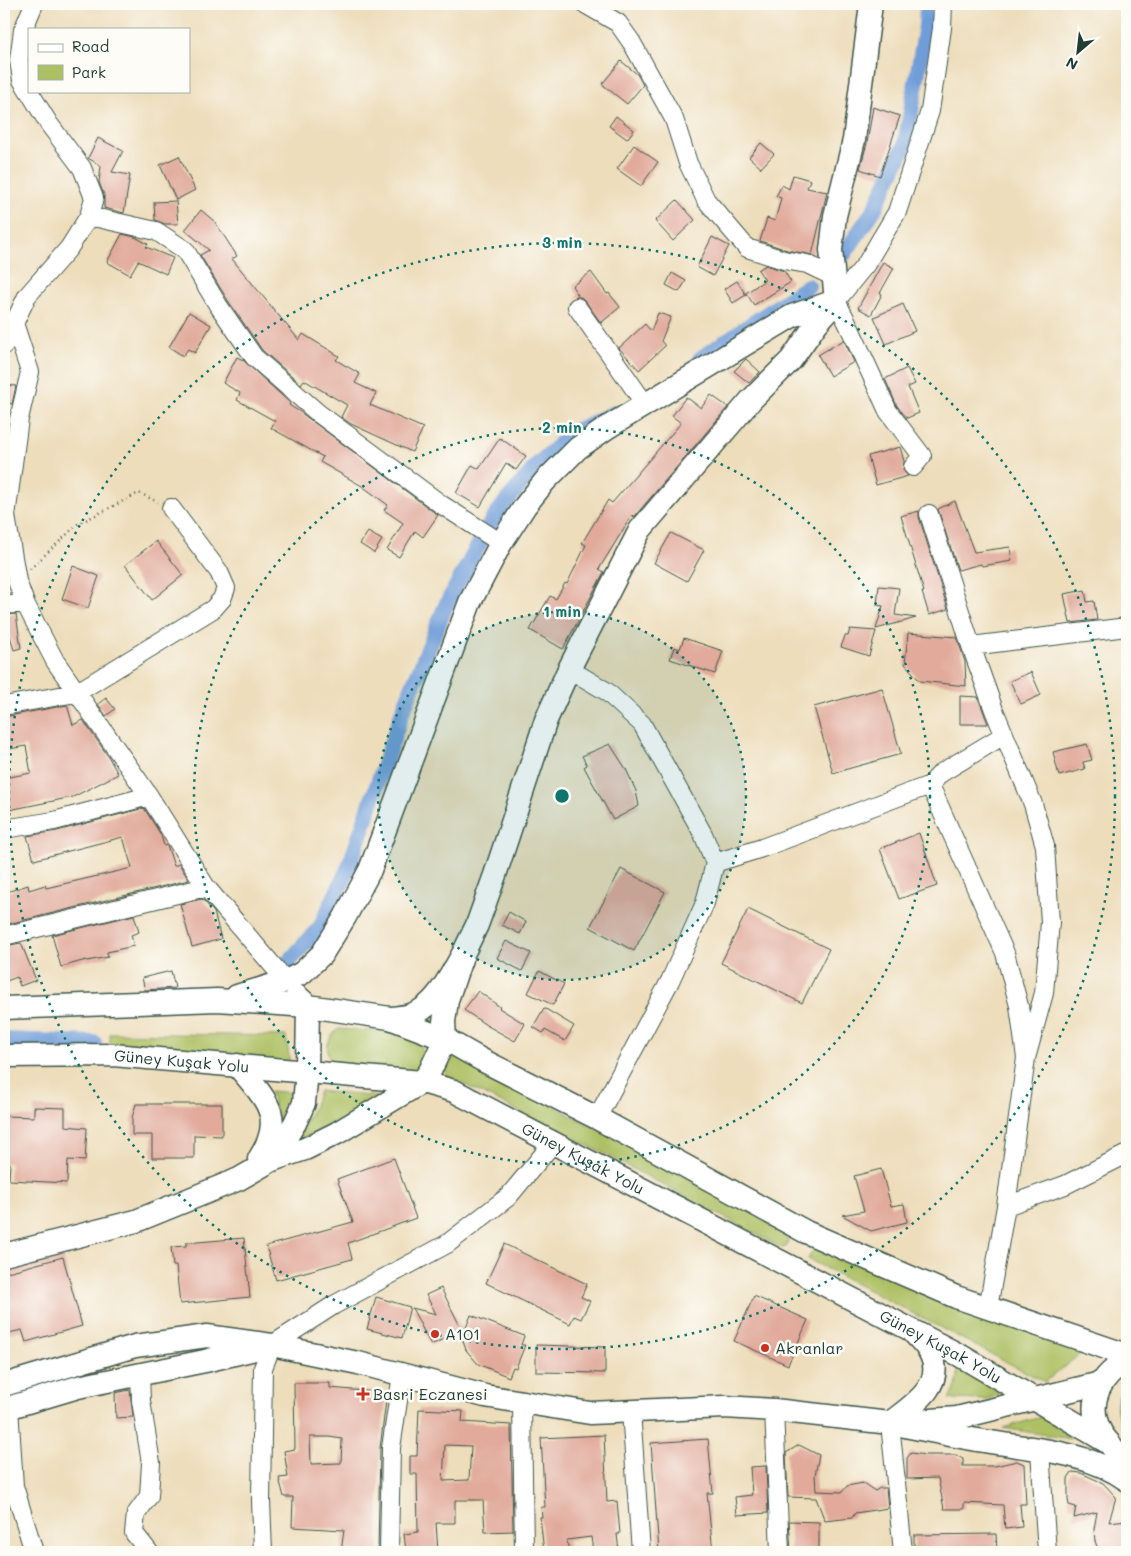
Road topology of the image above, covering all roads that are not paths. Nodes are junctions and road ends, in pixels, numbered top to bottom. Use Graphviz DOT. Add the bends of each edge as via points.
graph roads {
  1 [pos="34,4"];
  2 [pos="585,4"];
  3 [pos="871,4"];
  4 [pos="943,4"];
  5 [pos="28,90"];
  6 [pos="29,92"];
  7 [pos="89,216"];
  8 [pos="834,277"];
  9 [pos="836,301"];
  10 [pos="577,307"];
  11 [pos="14,323"];
  12 [pos="4,345"];
  13 [pos="645,404"];
  14 [pos="913,467"];
  15 [pos="171,508"];
  16 [pos="929,514"];
  17 [pos="498,541"];
  18 [pos="25,603"];
  19 [pos="4,605"];
  20 [pos="1127,627"];
  21 [pos="971,646"];
  22 [pos="569,669"];
  23 [pos="76,693"];
  24 [pos="4,706"];
  25 [pos="1004,735"];
  26 [pos="930,785"];
  27 [pos="149,796"];
  28 [pos="4,829"];
  29 [pos="714,863"];
  30 [pos="206,887"];
  31 [pos="4,936"];
  32 [pos="462,956"];
  33 [pos="286,982"];
  34 [pos="217,1000"];
  35 [pos="308,1006"];
  36 [pos="4,1008"];
  37 [pos="390,1018"];
  38 [pos="445,1039"];
  39 [pos="4,1056"];
  40 [pos="1026,1058"];
  41 [pos="237,1065"];
  42 [pos="307,1071"];
  43 [pos="422,1082"];
  44 [pos="596,1118"];
  45 [pos="553,1143"];
  46 [pos="1127,1154"];
  47 [pos="272,1160"];
  48 [pos="239,1179"];
  49 [pos="1006,1206"];
  50 [pos="806,1232"];
  51 [pos="4,1255"];
  52 [pos="787,1265"];
  53 [pos="988,1308"];
  54 [pos="911,1329"];
  55 [pos="272,1345"];
  56 [pos="1127,1355"];
  57 [pos="1127,1362"];
  58 [pos="140,1374"];
  59 [pos="402,1374"];
  60 [pos="1101,1383"];
  61 [pos="4,1385"];
  62 [pos="1035,1399"];
  63 [pos="522,1402"];
  64 [pos="7,1408"];
  65 [pos="774,1410"];
  66 [pos="631,1411"];
  67 [pos="890,1423"];
  68 [pos="1118,1448"];
  69 [pos="1040,1451"];
  70 [pos="1127,1466"];
  71 [pos="1127,1480"];
  72 [pos="34,1552"];
  73 [pos="149,1552"];
  74 [pos="263,1552"];
  75 [pos="389,1552"];
  76 [pos="524,1552"];
  77 [pos="641,1552"];
  78 [pos="780,1552"];
  79 [pos="903,1552"];
  80 [pos="1047,1552"];
  1 -- 5 [label="street" via="23,30 20,60 22,80"];
  2 -- 8 [label="street" via="618,23 632,43 674,120 688,163 706,200 747,248 807,264"];
  3 -- 8 [label="main road" via="854,140 835,216 831,250"];
  4 -- 9 [label="street" via="930,111 897,212 866,264"];
  6 -- 7 [label="street" via="82,168 94,198"];
  7 -- 11 [label="street" via="69,248 27,296"];
  7 -- 17 [label="street" via="156,231 185,250 254,357 318,413 442,505"];
  8 -- 9 [label="main road"];
  9 -- 13 [label="main road" via="792,316"];
  9 -- 14 [label="street" via="888,411 922,456"];
  9 -- 22 [label="main road" via="791,360 751,400 640,530"];
  10 -- 13 [label="street"];
  11 -- 12 [label="street"];
  11 -- 18 [label="street" via="30,372 19,419 6,516 17,581"];
  13 -- 17 [label="main road" via="578,448 545,481"];
  15 -- 23 [label="street" via="219,572 226,588 222,599 213,609"];
  16 -- 21 [label="street"];
  17 -- 33 [label="main road" via="470,602 370,870 322,954 302,973"];
  18 -- 19 [label="street"];
  18 -- 23 [label="street"];
  20 -- 21 [label="street"];
  21 -- 25 [label="street"];
  22 -- 29 [label="street" via="606,691 642,724 703,834"];
  22 -- 32 [label="main road" via="546,720 496,875"];
  23 -- 24 [label="street"];
  23 -- 27 [label="street"];
  25 -- 26 [label="street" via="941,773"];
  25 -- 40 [label="street" via="1033,804 1045,846 1050,922 1044,993"];
  26 -- 29 [label="street"];
  26 -- 40 [label="street" via="1005,953 1020,1006"];
  27 -- 28 [label="street" via="54,821"];
  27 -- 30 [label="street"];
  29 -- 44 [label="street" via="705,903 670,981"];
  30 -- 31 [label="street"];
  30 -- 33 [label="street"];
  32 -- 37 [label="main road" via="427,1005 413,1014"];
  32 -- 38 [label="main road" via="447,1000"];
  33 -- 34 [label="main road"];
  33 -- 35 [label="main road"];
  34 -- 35 [label="main road"];
  34 -- 36 [label="main road"];
  35 -- 37 [label="main road"];
  35 -- 42 [label="main road"];
  37 -- 38 [label="main road"];
  38 -- 43 [label="main road"];
  38 -- 44 [label="main road"];
  39 -- 41 [label="main road, Güney Kuşak Yolu" via="113,1055"];
  40 -- 49 [label="street"];
  41 -- 42 [label="main road, Güney Kuşak Yolu"];
  41 -- 48 [label="main road" via="265,1099 273,1119 268,1145 256,1163"];
  42 -- 43 [label="main road, Güney Kuşak Yolu"];
  42 -- 47 [label="main road" via="304,1102"];
  43 -- 45 [label="main road, Güney Kuşak Yolu" via="454,1091"];
  43 -- 47 [label="main road" via="338,1133"];
  44 -- 50 [label="main road"];
  45 -- 52 [label="main road, Güney Kuşak Yolu"];
  45 -- 55 [label="street" via="508,1197 447,1244 334,1305"];
  46 -- 49 [label="street" via="1065,1185"];
  47 -- 48 [label="main road"];
  48 -- 51 [label="main road" via="136,1220"];
  49 -- 53 [label="street"];
  50 -- 52 [label="main road"];
  50 -- 53 [label="main road"];
  52 -- 54 [label="main road, Güney Kuşak Yolu"];
  53 -- 56 [label="main road"];
  54 -- 62 [label="main road, Güney Kuşak Yolu"];
  54 -- 67 [label="main road" via="931,1354 936,1371 921,1398"];
  55 -- 58 [label="main road"];
  55 -- 59 [label="main road"];
  55 -- 61 [label="main road" via="207,1336 136,1346"];
  55 -- 74 [label="street" via="263,1368"];
  57 -- 60 [label="main road"];
  58 -- 64 [label="main road" via="78,1387"];
  58 -- 73 [label="street" via="140,1401 151,1463 149,1496 136,1514 134,1533"];
  59 -- 63 [label="main road"];
  59 -- 75 [label="street" via="391,1448"];
  60 -- 62 [label="main road"];
  60 -- 68 [label="main road" via="1095,1398 1095,1414 1100,1430"];
  62 -- 67 [label="main road" via="957,1418"];
  62 -- 68 [label="main road, Güney Kuşak Yolu"];
  63 -- 66 [label="main road" via="590,1413"];
  63 -- 76 [label="street"];
  64 -- 72 [label="street" via="14,1486"];
  65 -- 66 [label="main road" via="725,1407"];
  65 -- 67 [label="main road"];
  65 -- 78 [label="street"];
  66 -- 77 [label="street"];
  67 -- 69 [label="main road"];
  67 -- 79 [label="street"];
  68 -- 70 [label="main road"];
  69 -- 71 [label="main road" via="1068,1455 1102,1466"];
  69 -- 80 [label="street"];
}
